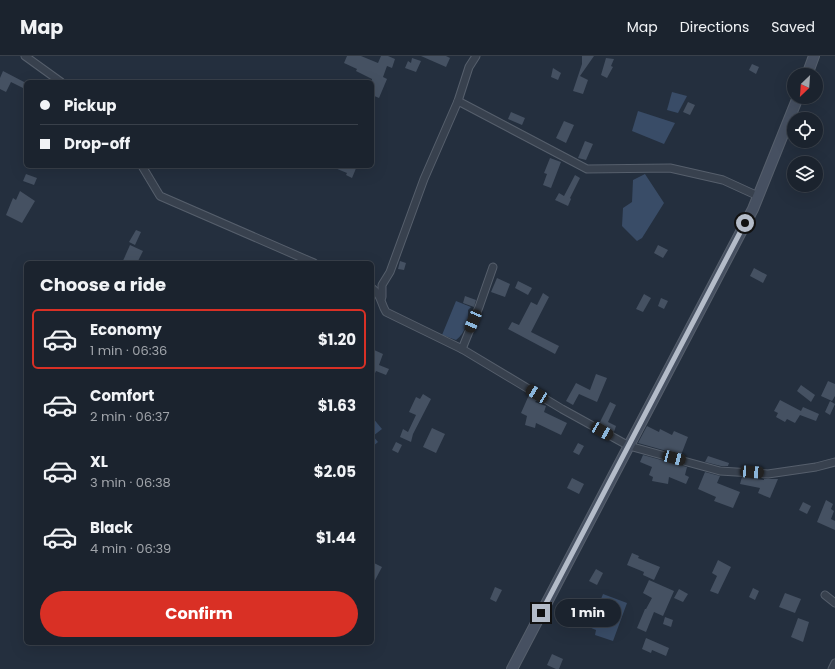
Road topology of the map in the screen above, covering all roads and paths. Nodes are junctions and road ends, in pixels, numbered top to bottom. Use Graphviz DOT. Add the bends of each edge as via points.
graph roads {
  1 [pos="25,56"];
  2 [pos="476,56"];
  3 [pos="814,56"];
  4 [pos="810,68"];
  5 [pos="58,80"];
  6 [pos="458,100"];
  7 [pos="795,104"];
  8 [pos="143,168"];
  9 [pos="758,196"];
  10 [pos="309,261"];
  11 [pos="493,267"];
  12 [pos="374,290"];
  13 [pos="382,300"];
  14 [pos="462,349"];
  15 [pos="629,446"];
  16 [pos="835,462"];
  17 [pos="826,595"];
  18 [pos="835,603"];
  19 [pos="835,663"];
  20 [pos="512,669"];
  21 [pos="832,669"];
  1 -- 5 [label="street"];
  2 -- 6 [label="street" via="469,67"];
  3 -- 4 [label="main road"];
  6 -- 9 [label="street" via="587,169 670,168 723,180"];
  6 -- 13 [label="street" via="424,179 390,272 382,285"];
  7 -- 9 [label="main road"];
  8 -- 10 [label="street" via="160,196"];
  9 -- 15 [label="main road"];
  11 -- 14 [label="street"];
  12 -- 13 [label="street"];
  13 -- 14 [label="street" via="386,312"];
  14 -- 15 [label="street"];
  15 -- 16 [label="street" via="720,470 768,474"];
  15 -- 20 [label="main road"];
  17 -- 18 [label="street"];
  19 -- 21 [label="street"];
}
